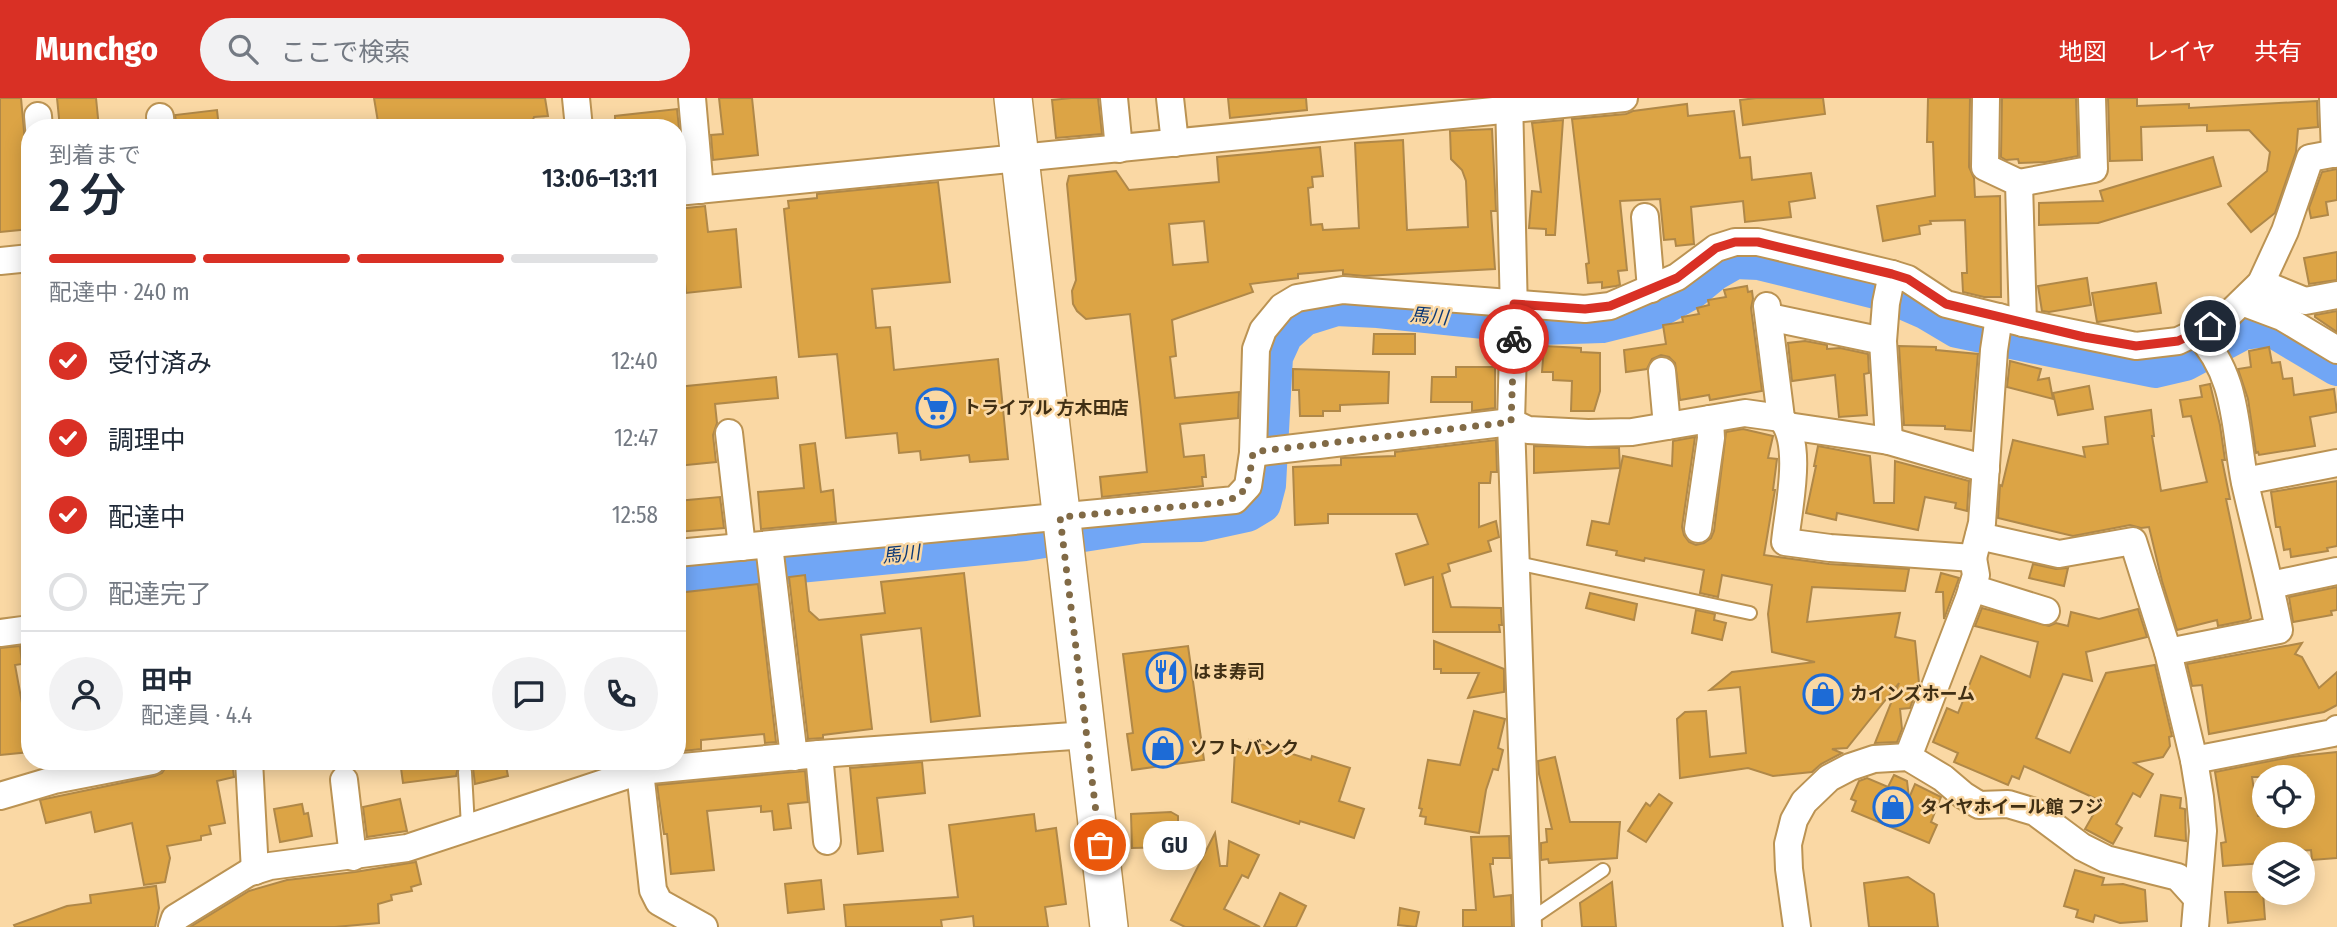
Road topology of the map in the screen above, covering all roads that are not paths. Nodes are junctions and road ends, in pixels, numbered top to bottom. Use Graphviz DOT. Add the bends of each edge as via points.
graph roads {
  1 [pos="576,98"];
  2 [pos="692,98"];
  3 [pos="1013,98"];
  4 [pos="1114,98"];
  5 [pos="1171,98"];
  6 [pos="1624,98"];
  7 [pos="1986,98"];
  8 [pos="2092,98"];
  9 [pos="2333,98"];
  10 [pos="1509,104"];
  11 [pos="578,119"];
  12 [pos="1175,143"];
  13 [pos="1119,149"];
  14 [pos="2336,154"];
  15 [pos="1019,159"];
  16 [pos="2020,183"];
  17 [pos="689,191"];
  18 [pos="1645,217"];
  19 [pos="21,259"];
  20 [pos="0,261"];
  21 [pos="2261,283"];
  22 [pos="1890,287"];
  23 [pos="1651,289"];
  24 [pos="2337,295"];
  25 [pos="2242,302"];
  26 [pos="1514,309"];
  27 [pos="2004,329"];
  28 [pos="1883,341"];
  29 [pos="2206,344"];
  30 [pos="2337,350"];
  31 [pos="1661,371"];
  32 [pos="1710,419"];
  33 [pos="1511,422"];
  34 [pos="1785,422"];
  35 [pos="1667,426"];
  36 [pos="729,433"];
  37 [pos="1889,441"];
  38 [pos="1264,451"];
  39 [pos="2337,463"];
  40 [pos="1986,469"];
  41 [pos="2245,481"];
  42 [pos="1061,520"];
  43 [pos="1698,529"];
  44 [pos="742,547"];
  45 [pos="1976,547"];
  46 [pos="686,553"];
  47 [pos="771,560"];
  48 [pos="1517,563"];
  49 [pos="2337,571"];
  50 [pos="2271,585"];
  51 [pos="1972,588"];
  52 [pos="2046,611"];
  53 [pos="1749,613"];
  54 [pos="21,630"];
  55 [pos="0,633"];
  56 [pos="2168,652"];
  57 [pos="2337,729"];
  58 [pos="1087,735"];
  59 [pos="807,755"];
  60 [pos="1908,757"];
  61 [pos="2194,760"];
  62 [pos="686,763"];
  63 [pos="106,770"];
  64 [pos="249,770"];
  65 [pos="630,770"];
  66 [pos="641,770"];
  67 [pos="465,772"];
  68 [pos="344,780"];
  69 [pos="0,796"];
  70 [pos="468,827"];
  71 [pos="827,841"];
  72 [pos="353,857"];
  73 [pos="1603,870"];
  74 [pos="255,871"];
  75 [pos="2196,897"];
  76 [pos="1528,924"];
  77 [pos="172,927"];
  78 [pos="704,927"];
  79 [pos="1109,927"];
  80 [pos="1797,927"];
  81 [pos="2195,927"];
  1 -- 11 [label="street"];
  2 -- 17 [label="street"];
  3 -- 15 [label="street"];
  4 -- 13 [label="street"];
  5 -- 12 [label="street"];
  6 -- 10 [label="street"];
  7 -- 16 [label="street" via="1985,167"];
  8 -- 16 [label="street" via="2094,169"];
  9 -- 14 [label="street"];
  10 -- 12 [label="street"];
  10 -- 26 [label="street"];
  12 -- 13 [label="street"];
  13 -- 15 [label="street"];
  14 -- 21 [label="street" via="2311,158"];
  15 -- 17 [label="street"];
  15 -- 42 [label="street"];
  16 -- 27 [label="street"];
  18 -- 23 [label="street"];
  19 -- 20 [label="street"];
  21 -- 24 [label="street" via="2305,302"];
  21 -- 25 [label="street"];
  22 -- 23 [label="street" via="1777,246 1735,242 1716,248 1677,278"];
  22 -- 27 [label="street" via="1908,279 1946,304"];
  22 -- 28 [label="street"];
  23 -- 26 [label="street" via="1610,306"];
  25 -- 29 [label="street"];
  25 -- 30 [label="street" via="2282,317"];
  26 -- 33 [label="street"];
  26 -- 38 [label="street" via="1343,290 1297,298 1282,307 1263,330 1256,349"];
  27 -- 29 [label="street" via="2136,346 2178,341"];
  27 -- 40 [label="street"];
  28 -- 34 [label="street" via="1768,311"];
  28 -- 37 [label="street"];
  29 -- 41 [label="street" via="2232,393"];
  31 -- 35 [label="street"];
  32 -- 34 [label="street" via="1745,413"];
  32 -- 35 [label="street"];
  32 -- 43 [label="street"];
  33 -- 35 [label="street" via="1528,430 1588,433"];
  33 -- 38 [label="street"];
  33 -- 48 [label="street"];
  34 -- 37 [label="street"];
  34 -- 45 [label="street" via="1794,460 1785,542 1918,552"];
  36 -- 44 [label="street"];
  37 -- 40 [label="street"];
  38 -- 42 [label="street" via="1248,486 1235,499"];
  39 -- 41 [label="street"];
  40 -- 45 [label="street"];
  41 -- 50 [label="street"];
  42 -- 47 [label="street"];
  42 -- 58 [label="street"];
  44 -- 46 [label="street"];
  44 -- 47 [label="street"];
  45 -- 51 [label="street"];
  45 -- 56 [label="street" via="2059,554 2133,541"];
  47 -- 59 [label="street"];
  48 -- 53 [label="lane"];
  48 -- 76 [label="street"];
  49 -- 50 [label="street"];
  50 -- 56 [label="street" via="2279,630"];
  51 -- 52 [label="street"];
  51 -- 60 [label="street"];
  54 -- 55 [label="street"];
  56 -- 61 [label="street"];
  57 -- 61 [label="street"];
  58 -- 59 [label="street"];
  58 -- 79 [label="street"];
  59 -- 62 [label="street"];
  59 -- 71 [label="street"];
  60 -- 75 [label="street" via="1979,804 2008,804 2035,811 2082,847 2106,859 2178,877"];
  60 -- 80 [label="street" via="1850,767 1829,778 1804,802 1788,844"];
  61 -- 75 [label="street" via="2203,831"];
  63 -- 69 [label="street"];
  64 -- 74 [label="street"];
  65 -- 70 [label="street"];
  66 -- 78 [label="street" via="653,890 659,902"];
  67 -- 70 [label="lane"];
  68 -- 72 [label="street"];
  70 -- 72 [label="street" via="407,848"];
  72 -- 74 [label="street"];
  73 -- 76 [label="lane"];
  74 -- 77 [label="street" via="212,893 175,918"];
  75 -- 81 [label="street"];
}
